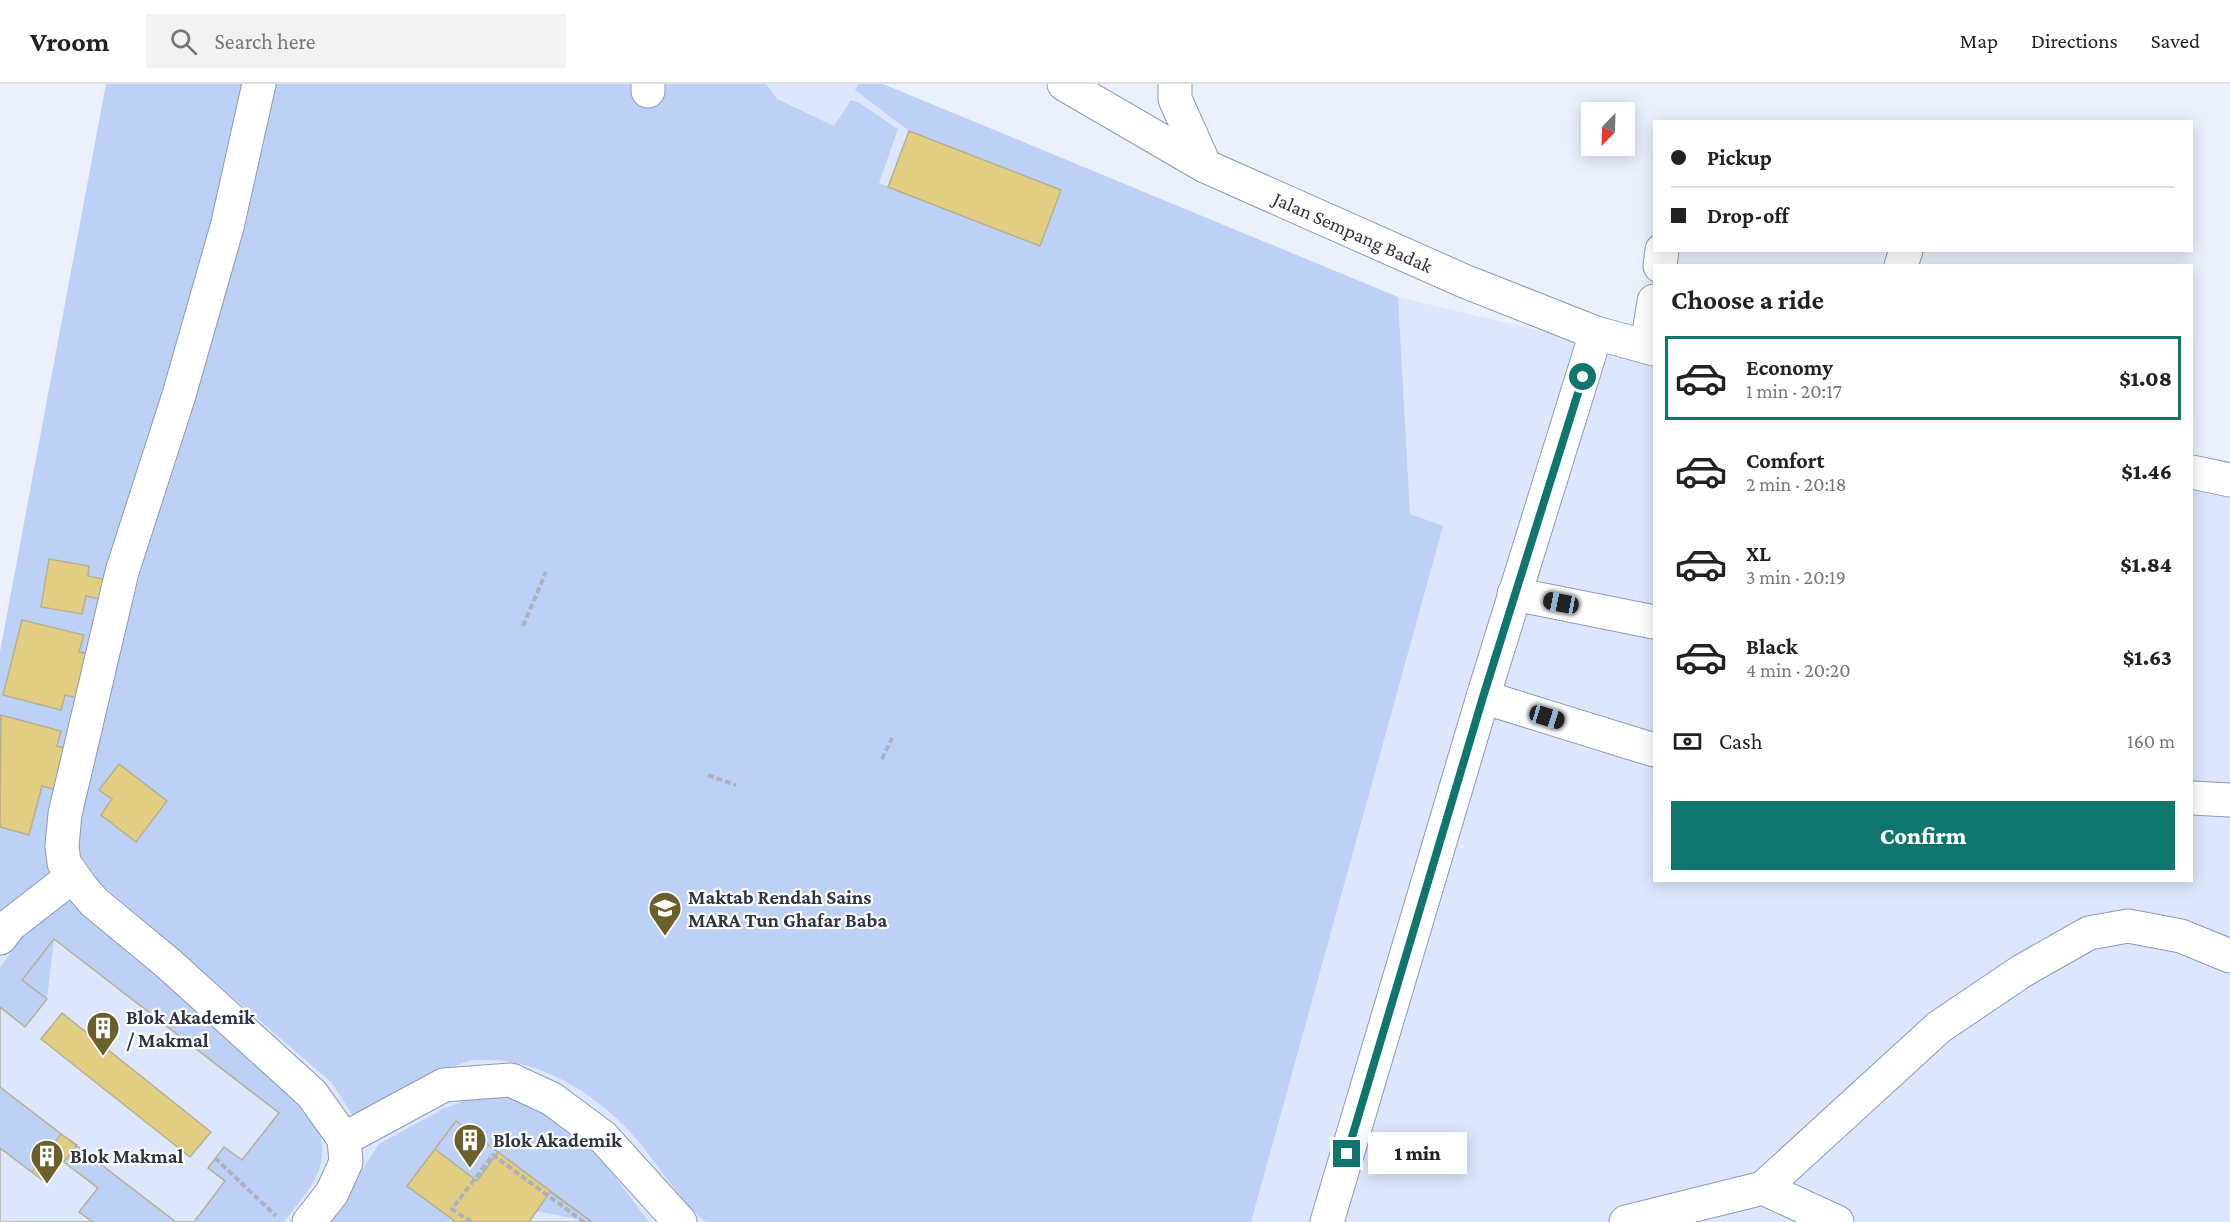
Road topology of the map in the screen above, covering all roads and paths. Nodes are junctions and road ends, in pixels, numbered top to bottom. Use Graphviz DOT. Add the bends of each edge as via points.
graph roads {
  1 [pos="259,84"];
  2 [pos="1064,84"];
  3 [pos="1175,84"];
  4 [pos="1204,166"];
  5 [pos="1653,317"];
  6 [pos="1596,333"];
  7 [pos="1651,348"];
  8 [pos="2193,472"];
  9 [pos="2230,480"];
  10 [pos="546,572"];
  11 [pos="1514,594"];
  12 [pos="1653,621"];
  13 [pos="523,626"];
  14 [pos="1483,697"];
  15 [pos="892,738"];
  16 [pos="1653,750"];
  17 [pos="882,759"];
  18 [pos="708,775"];
  19 [pos="736,785"];
  20 [pos="2193,798"];
  21 [pos="2230,800"];
  22 [pos="73,876"];
  23 [pos="0,938"];
  24 [pos="2230,956"];
  25 [pos="344,1139"];
  26 [pos="215,1158"];
  27 [pos="1763,1188"];
  28 [pos="295,1221"];
  29 [pos="471,1222"];
  30 [pos="584,1222"];
  31 [pos="680,1222"];
  32 [pos="1327,1222"];
  33 [pos="1626,1222"];
  34 [pos="1836,1222"];
  1 -- 22 [label="street" via="227,227 123,572 65,814 64,862"];
  2 -- 4 [label="street, Jalan Sempang Badak"];
  3 -- 4 [label="street" via="1175,99"];
  4 -- 6 [label="street, Jalan Sempang Badak" via="1464,281"];
  5 -- 7 [label="street"];
  6 -- 7 [label="street, Jalan Sempang Badak"];
  6 -- 11 [label="street"];
  8 -- 9 [label="street"];
  10 -- 13 [label="path"];
  11 -- 12 [label="street"];
  11 -- 14 [label="street"];
  14 -- 16 [label="street"];
  14 -- 32 [label="street"];
  15 -- 17 [label="path"];
  18 -- 19 [label="path"];
  20 -- 21 [label="street"];
  22 -- 23 [label="street" via="10,925"];
  22 -- 25 [label="street" via="94,902 169,964 312,1094"];
  24 -- 27 [label="street" via="2181,936 2128,926 2089,933 2022,971 1939,1027"];
  25 -- 28 [label="street" via="346,1162 332,1193"];
  25 -- 31 [label="street" via="444,1085 512,1080 552,1099 603,1137"];
  26 -- 28 [label="path"];
  27 -- 33 [label="street"];
  27 -- 34 [label="street"];
  29 -- 30 [label="path" via="452,1209 493,1155"];
}
